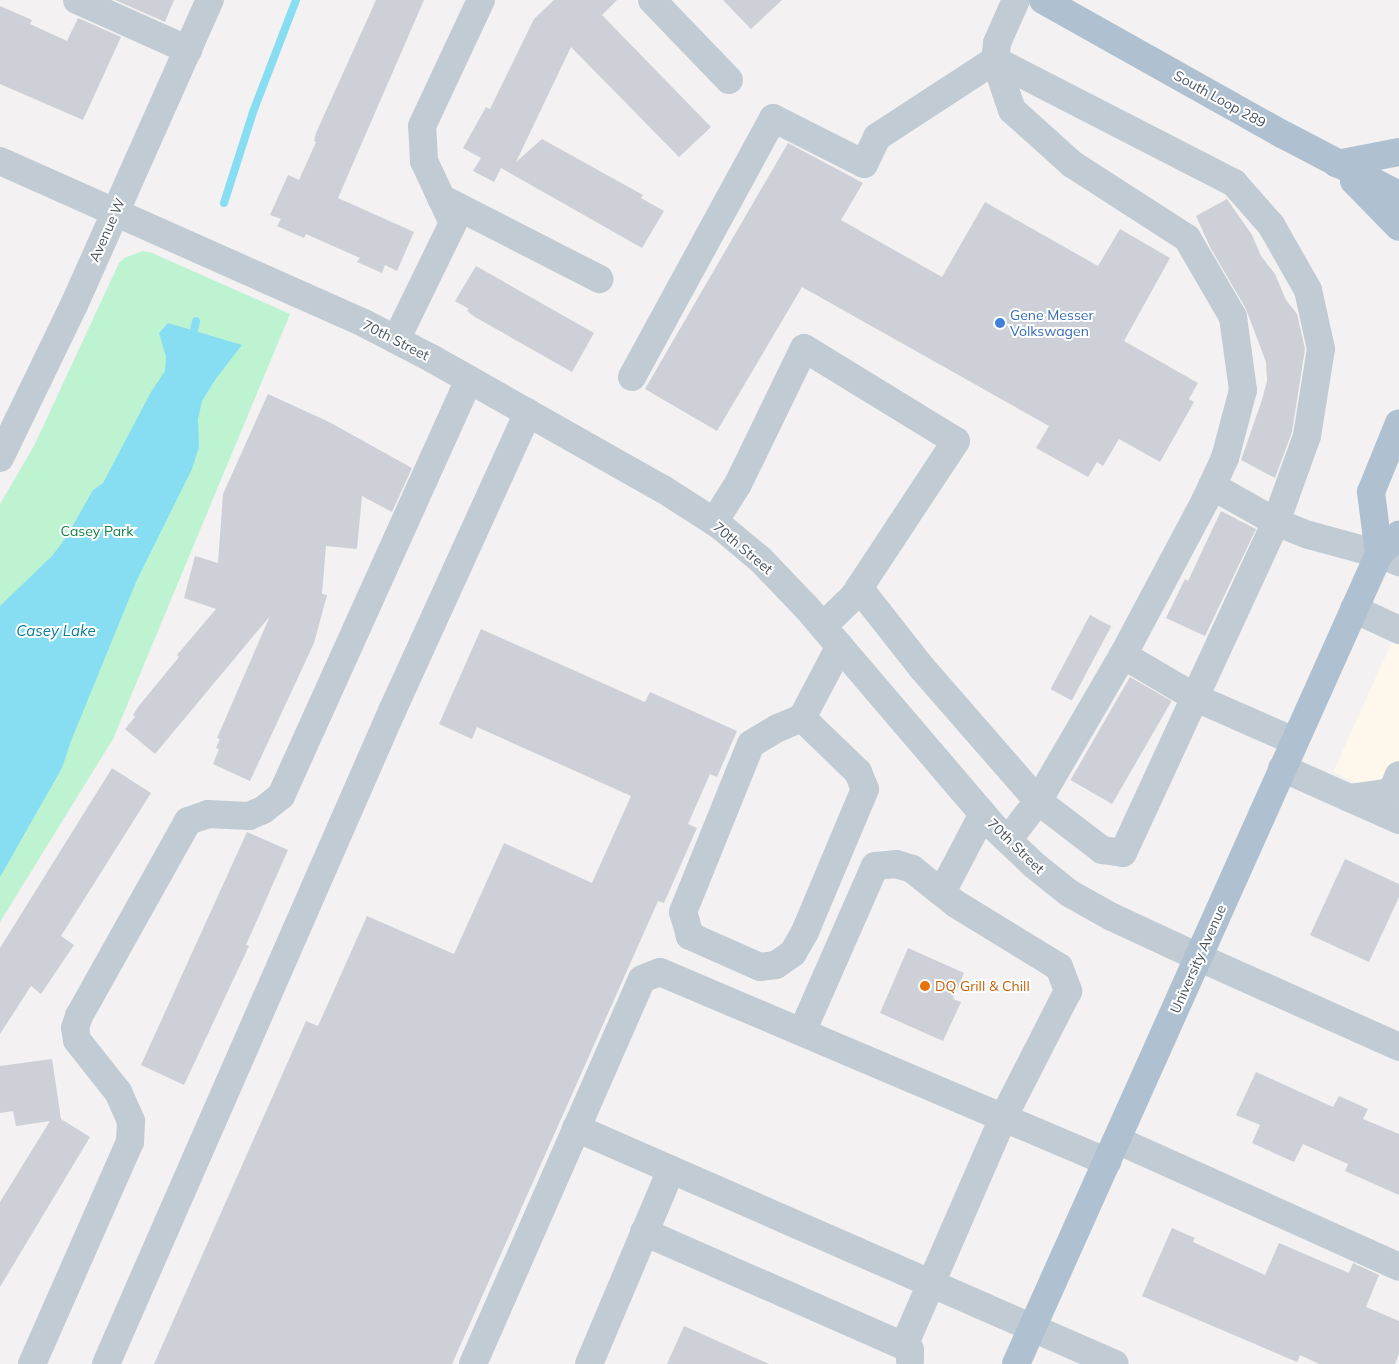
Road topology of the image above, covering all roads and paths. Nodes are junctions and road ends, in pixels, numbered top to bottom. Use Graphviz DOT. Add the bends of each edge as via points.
graph roads {
  1 [pos="77,0"];
  2 [pos="210,0"];
  3 [pos="482,0"];
  4 [pos="652,0"];
  5 [pos="1016,0"];
  6 [pos="1043,0"];
  7 [pos="188,50"];
  8 [pos="995,60"];
  9 [pos="728,80"];
  10 [pos="1399,152"];
  11 [pos="0,160"];
  12 [pos="1337,164"];
  13 [pos="1399,195"];
  14 [pos="441,198"];
  15 [pos="116,212"];
  16 [pos="1399,227"];
  17 [pos="600,279"];
  18 [pos="396,340"];
  19 [pos="632,377"];
  20 [pos="469,379"];
  21 [pos="528,413"];
  22 [pos="1399,423"];
  23 [pos="0,458"];
  24 [pos="1212,486"];
  25 [pos="714,522"];
  26 [pos="1276,522"];
  27 [pos="1399,535"];
  28 [pos="1389,558"];
  29 [pos="859,588"];
  30 [pos="1354,609"];
  31 [pos="822,626"];
  32 [pos="1399,630"];
  33 [pos="840,646"];
  34 [pos="1123,656"];
  35 [pos="1196,698"];
  36 [pos="802,718"];
  37 [pos="1294,741"];
  38 [pos="1282,768"];
  39 [pos="1397,789"];
  40 [pos="1349,798"];
  41 [pos="1038,801"];
  42 [pos="983,814"];
  43 [pos="1399,820"];
  44 [pos="1008,840"];
  45 [pos="942,892"];
  46 [pos="1198,958"];
  47 [pos="802,1032"];
  48 [pos="1399,1047"];
  49 [pos="1003,1118"];
  50 [pos="576,1128"];
  51 [pos="1112,1151"];
  52 [pos="671,1170"];
  53 [pos="644,1232"];
  54 [pos="1399,1268"];
  55 [pos="931,1284"];
  56 [pos="1032,1327"];
  57 [pos="906,1355"];
  58 [pos="32,1364"];
  59 [pos="106,1364"];
  60 [pos="473,1364"];
  61 [pos="589,1364"];
  62 [pos="1016,1364"];
  63 [pos="1115,1364"];
  1 -- 7 [label="street"];
  2 -- 7 [label="street, Avenue W"];
  3 -- 14 [label="street" via="422,126 424,161"];
  4 -- 9 [label="street"];
  5 -- 8 [label="street" via="997,42"];
  6 -- 12 [label="main road, South Loop 289"];
  7 -- 15 [label="street, Avenue W"];
  8 -- 19 [label="street" via="877,137 864,164 773,118"];
  8 -- 24 [label="street" via="1012,110 1072,164 1188,238 1233,317 1243,390 1225,458"];
  8 -- 26 [label="street" via="1234,183 1271,225 1308,290 1321,349 1307,436"];
  10 -- 12 [label="main road"];
  11 -- 15 [label="street, 70th Street"];
  12 -- 13 [label="main road, South Loop 289"];
  12 -- 16 [label="main road"];
  14 -- 17 [label="street"];
  14 -- 18 [label="street" via="453,223"];
  15 -- 18 [label="street, 70th Street"];
  15 -- 23 [label="street, Avenue W"];
  18 -- 20 [label="street, 70th Street"];
  20 -- 21 [label="street, 70th Street"];
  20 -- 58 [label="street" via="281,796 263,810 248,816 208,814 188,820 79,1016 76,1040 118,1092 131,1121 130,1142"];
  21 -- 25 [label="street, 70th Street" via="663,489"];
  21 -- 59 [label="street" via="392,711"];
  22 -- 28 [label="main road" via="1371,492"];
  24 -- 26 [label="street"];
  24 -- 34 [label="street"];
  25 -- 29 [label="street" via="738,484 804,348 956,441"];
  25 -- 31 [label="street, 70th Street" via="760,559"];
  26 -- 28 [label="street"];
  26 -- 35 [label="street"];
  27 -- 28 [label="main road, University Avenue"];
  28 -- 30 [label="main road, University Avenue"];
  29 -- 31 [label="street"];
  29 -- 41 [label="street" via="922,668"];
  30 -- 32 [label="street"];
  30 -- 37 [label="main road, University Avenue"];
  31 -- 33 [label="street, 70th Street"];
  33 -- 36 [label="street"];
  33 -- 42 [label="street, 70th Street"];
  34 -- 35 [label="street"];
  34 -- 41 [label="street"];
  35 -- 37 [label="street"];
  35 -- 41 [label="street" via="1123,853 1102,850"];
  36 -- 36 [label="street" via="751,744 683,912 690,936 760,967 776,965 793,953 805,932 865,789 858,772"];
  37 -- 38 [label="main road, University Avenue"];
  38 -- 40 [label="street"];
  38 -- 46 [label="main road, University Avenue"];
  39 -- 40 [label="street"];
  40 -- 43 [label="street"];
  41 -- 44 [label="street"];
  42 -- 44 [label="street, 70th Street"];
  42 -- 45 [label="street"];
  44 -- 46 [label="street, 70th Street" via="1069,893"];
  45 -- 47 [label="street" via="912,869 896,864 875,866"];
  45 -- 49 [label="street" via="1059,967 1068,991"];
  46 -- 48 [label="street, 70th Street"];
  46 -- 51 [label="main road, University Avenue"];
  47 -- 49 [label="street"];
  47 -- 50 [label="street" via="660,972 642,978"];
  49 -- 51 [label="street"];
  49 -- 55 [label="street"];
  50 -- 52 [label="street"];
  50 -- 60 [label="street"];
  51 -- 54 [label="street"];
  51 -- 56 [label="main road, University Avenue"];
  52 -- 53 [label="street"];
  52 -- 55 [label="street"];
  53 -- 57 [label="street"];
  53 -- 61 [label="street"];
  55 -- 56 [label="street"];
  55 -- 57 [label="street"];
  56 -- 62 [label="main road, University Avenue"];
  56 -- 63 [label="street"];
}
